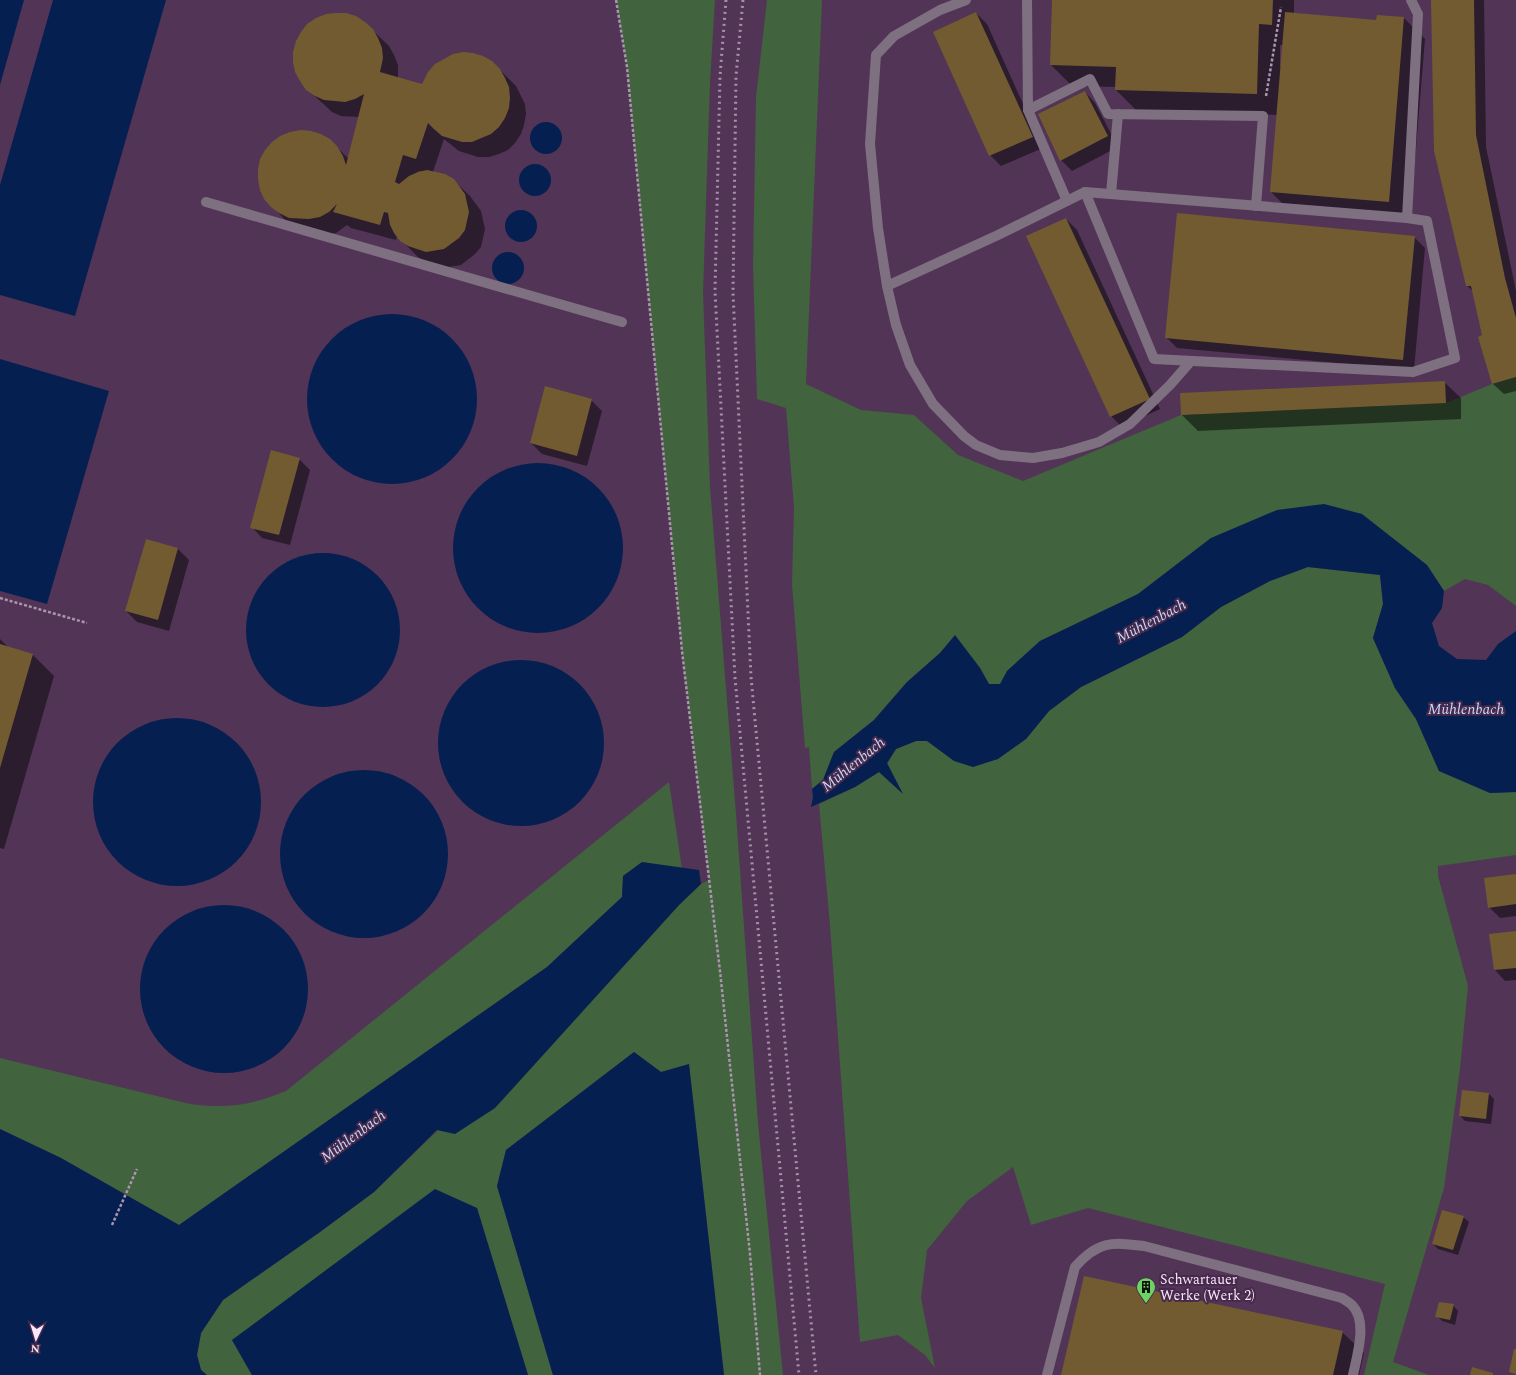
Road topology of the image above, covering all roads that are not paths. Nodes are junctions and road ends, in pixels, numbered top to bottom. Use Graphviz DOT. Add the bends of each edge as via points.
graph roads {
  1 [pos="966,0"];
  2 [pos="1027,0"];
  3 [pos="1411,0"];
  4 [pos="1028,110"];
  5 [pos="1118,114"];
  6 [pos="1085,192"];
  7 [pos="1111,194"];
  8 [pos="1067,201"];
  9 [pos="206,202"];
  10 [pos="1256,206"];
  11 [pos="1407,218"];
  12 [pos="887,286"];
  13 [pos="622,322"];
  14 [pos="1191,361"];
  15 [pos="1047,1375"];
  16 [pos="1353,1375"];
  1 -- 12 [label="lane" via="940,10 894,36 876,55 870,144 878,228"];
  2 -- 4 [label="lane"];
  3 -- 11 [label="lane" via="1418,14"];
  4 -- 5 [label="lane" via="1090,79 1108,114"];
  4 -- 8 [label="lane"];
  5 -- 7 [label="lane"];
  5 -- 10 [label="lane" via="1263,116"];
  6 -- 7 [label="lane"];
  6 -- 8 [label="lane"];
  6 -- 14 [label="lane" via="1154,359"];
  7 -- 10 [label="lane"];
  8 -- 12 [label="lane"];
  9 -- 13 [label="lane"];
  10 -- 11 [label="lane"];
  11 -- 14 [label="lane" via="1427,221 1455,358 1413,372"];
  12 -- 14 [label="lane" via="896,325 910,366 933,404 964,436 976,445 1000,455 1033,458 1099,442 1130,424"];
  15 -- 16 [label="lane" via="1074,1267 1085,1255 1098,1247 1118,1243 1144,1246 1342,1298 1353,1306 1360,1322 1360,1339"];
}
